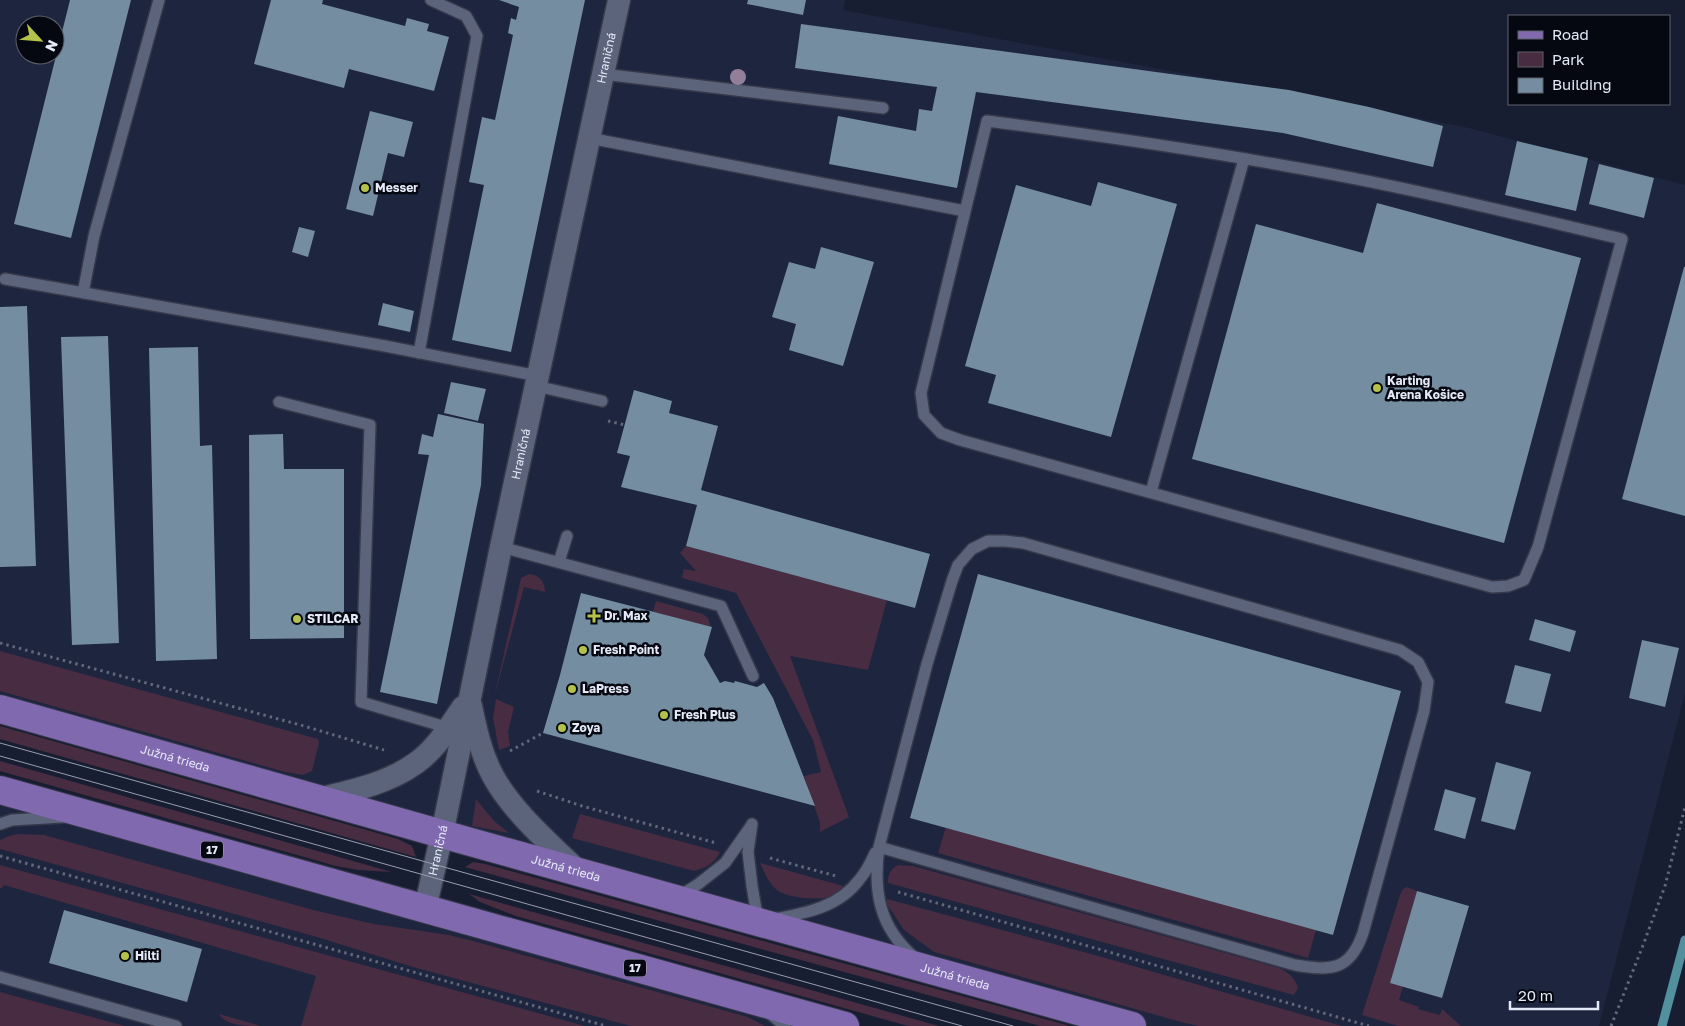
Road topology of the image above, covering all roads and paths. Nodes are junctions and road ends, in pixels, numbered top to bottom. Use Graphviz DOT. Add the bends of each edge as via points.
graph roads {
  1 [pos="159,0"];
  2 [pos="431,0"];
  3 [pos="619,0"];
  4 [pos="603,74"];
  5 [pos="883,108"];
  6 [pos="589,138"];
  7 [pos="1244,159"];
  8 [pos="965,211"];
  9 [pos="5,279"];
  10 [pos="83,293"];
  11 [pos="420,353"];
  12 [pos="537,381"];
  13 [pos="602,401"];
  14 [pos="280,402"];
  15 [pos="1151,492"];
  16 [pos="568,536"];
  17 [pos="501,547"];
  18 [pos="559,562"];
  19 [pos="0,643"];
  20 [pos="754,676"];
  21 [pos="469,698"];
  22 [pos="0,708"];
  23 [pos="448,728"];
  24 [pos="544,733"];
  25 [pos="505,754"];
  26 [pos="416,763"];
  27 [pos="0,790"];
  28 [pos="535,791"];
  29 [pos="318,799"];
  30 [pos="1685,807"];
  31 [pos="90,815"];
  32 [pos="0,824"];
  33 [pos="442,834"];
  34 [pos="879,847"];
  35 [pos="736,849"];
  36 [pos="748,852"];
  37 [pos="0,856"];
  38 [pos="578,871"];
  39 [pos="859,881"];
  40 [pos="876,886"];
  41 [pos="675,899"];
  42 [pos="425,909"];
  43 [pos="759,923"];
  44 [pos="928,970"];
  45 [pos="0,977"];
  46 [pos="757,1002"];
  47 [pos="176,1026"];
  48 [pos="606,1026"];
  49 [pos="785,1026"];
  50 [pos="845,1026"];
  51 [pos="1132,1026"];
  52 [pos="1369,1026"];
  53 [pos="1611,1026"];
  1 -- 10 [label="lane" via="94,236"];
  2 -- 11 [label="lane" via="466,16 476,36"];
  3 -- 4 [label="street, Hraničná"];
  4 -- 5 [label="lane"];
  4 -- 6 [label="street, Hraničná"];
  6 -- 8 [label="lane"];
  6 -- 12 [label="street, Hraničná"];
  7 -- 8 [label="lane" via="988,121"];
  7 -- 15 [label="lane"];
  7 -- 15 [label="lane" via="1470,203 1622,239 1538,547 1524,580 1492,587"];
  8 -- 15 [label="lane" via="920,393 924,415 941,433 960,440"];
  9 -- 10 [label="lane"];
  10 -- 11 [label="lane"];
  11 -- 12 [label="lane"];
  12 -- 13 [label="lane"];
  12 -- 17 [label="street, Hraničná"];
  14 -- 23 [label="lane" via="370,425 361,702"];
  16 -- 18 [label="lane"];
  17 -- 18 [label="lane"];
  17 -- 21 [label="street, Hraničná"];
  18 -- 20 [label="lane" via="721,606"];
  19 -- 26 [label="path" via="304,726"];
  21 -- 23 [label="street"];
  21 -- 33 [label="street, Hraničná"];
  21 -- 38 [label="street" via="479,745 493,777 534,828"];
  22 -- 29 [label="main road, Južná trieda"];
  23 -- 26 [label="street"];
  24 -- 25 [label="path"];
  26 -- 29 [label="street" via="394,777"];
  27 -- 31 [label="main road, 17"];
  28 -- 35 [label="path"];
  29 -- 33 [label="main road, Južná trieda"];
  30 -- 53 [label="path" via="1665,886"];
  31 -- 32 [label="lane" via="12,820"];
  31 -- 42 [label="main road, 17"];
  33 -- 38 [label="main road, Južná trieda"];
  33 -- 42 [label="street, Hraničná"];
  34 -- 34 [label="lane" via="952,580 958,565 972,549 988,541 1023,543 1400,650 1418,662 1428,682 1424,711 1359,943 1348,959 1332,968 1295,965"];
  34 -- 39 [label="lane"];
  34 -- 40 [label="lane"];
  35 -- 36 [label="lane" via="752,824"];
  35 -- 41 [label="lane" via="713,873"];
  36 -- 39 [label="path"];
  36 -- 43 [label="lane"];
  37 -- 48 [label="path"];
  38 -- 41 [label="main road, Južná trieda"];
  39 -- 43 [label="lane" via="824,907"];
  40 -- 44 [label="lane" via="892,932 903,948"];
  40 -- 52 [label="path"];
  41 -- 43 [label="main road, Južná trieda"];
  42 -- 46 [label="main road, 17"];
  43 -- 44 [label="main road, Južná trieda"];
  44 -- 51 [label="main road, Južná trieda"];
  45 -- 47 [label="lane"];
  46 -- 49 [label="lane"];
  46 -- 50 [label="main road, 17"];
}
